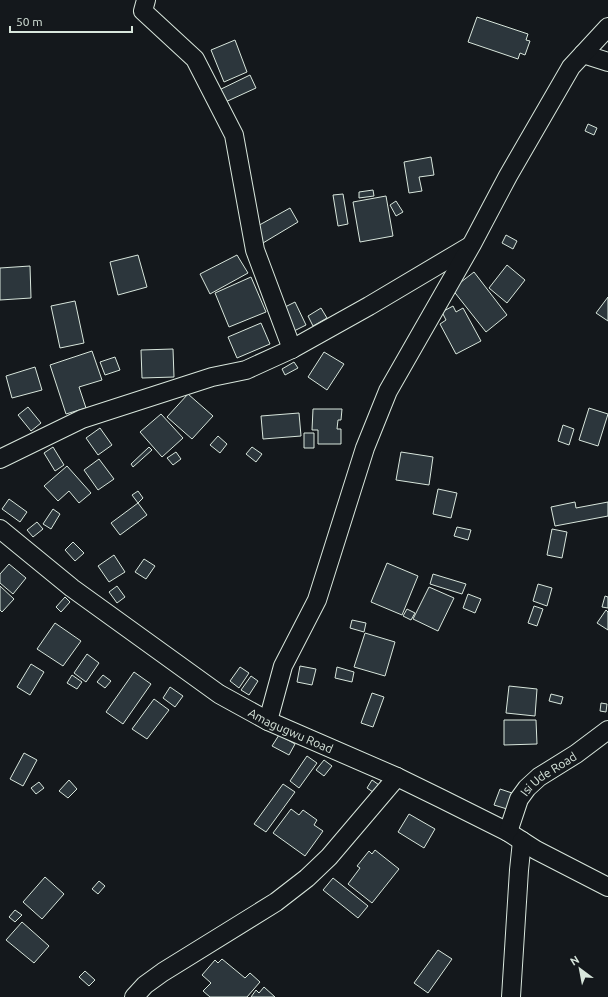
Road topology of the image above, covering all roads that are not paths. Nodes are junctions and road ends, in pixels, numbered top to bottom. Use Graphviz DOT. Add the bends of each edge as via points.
graph roads {
  1 [pos="146,0"];
  2 [pos="608,27"];
  3 [pos="583,54"];
  4 [pos="608,62"];
  5 [pos="472,244"];
  6 [pos="292,349"];
  7 [pos="0,459"];
  8 [pos="0,530"];
  9 [pos="268,721"];
  10 [pos="608,730"];
  11 [pos="397,777"];
  12 [pos="515,837"];
  13 [pos="608,887"];
  14 [pos="134,997"];
  15 [pos="511,997"];
  1 -- 6 [label="street" via="143,11 195,59 234,135 255,250"];
  2 -- 3 [label="street"];
  3 -- 4 [label="street"];
  3 -- 5 [label="street" via="571,67 549,104"];
  5 -- 6 [label="street"];
  5 -- 9 [label="street" via="388,392 365,448 316,600 283,666"];
  6 -- 7 [label="street" via="246,370 212,377 82,419"];
  8 -- 9 [label="street, Amagugwu Road" via="72,588 169,659 219,694"];
  9 -- 11 [label="street, Amagugwu Road"];
  10 -- 12 [label="street, Isi Ude Road" via="527,788 519,800"];
  11 -- 12 [label="street, Amagugwu Road"];
  11 -- 14 [label="street" via="329,857 307,878 276,902 163,972"];
  12 -- 13 [label="street, Amagugwu Road"];
  12 -- 15 [label="street, Isi Ude Road" via="518,870"];
}
